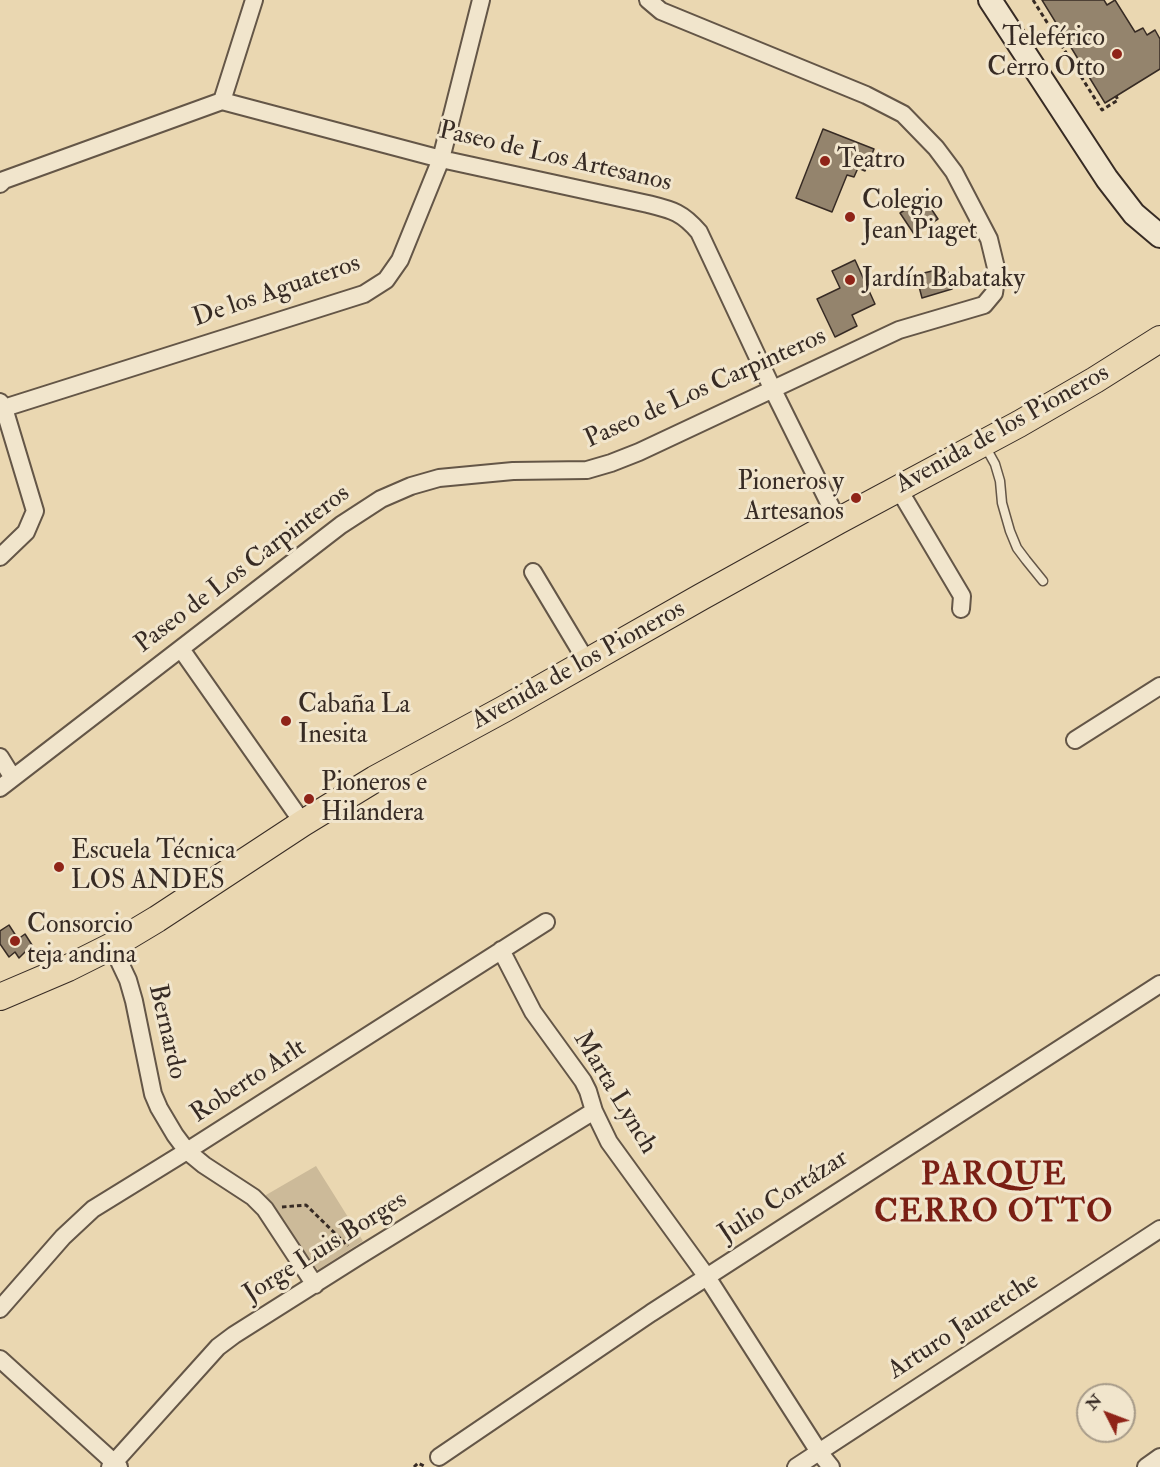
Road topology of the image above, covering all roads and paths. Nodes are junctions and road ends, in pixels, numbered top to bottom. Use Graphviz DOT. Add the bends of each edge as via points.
graph roads {
  1 [pos="254,0"];
  2 [pos="481,0"];
  3 [pos="648,0"];
  4 [pos="990,0"];
  5 [pos="1033,0"];
  6 [pos="1116,96"];
  7 [pos="222,101"];
  8 [pos="441,159"];
  9 [pos="1,180"];
  10 [pos="1160,236"];
  11 [pos="1160,339"];
  12 [pos="772,390"];
  13 [pos="2,405"];
  14 [pos="983,443"];
  15 [pos="898,489"];
  16 [pos="838,521"];
  17 [pos="0,557"];
  18 [pos="533,572"];
  19 [pos="1043,581"];
  20 [pos="961,609"];
  21 [pos="181,649"];
  22 [pos="588,662"];
  23 [pos="1160,686"];
  24 [pos="1075,741"];
  25 [pos="0,757"];
  26 [pos="7,783"];
  27 [pos="303,823"];
  28 [pos="546,922"];
  29 [pos="112,946"];
  30 [pos="501,950"];
  31 [pos="1160,984"];
  32 [pos="0,997"];
  33 [pos="594,1111"];
  34 [pos="187,1151"];
  35 [pos="265,1209"];
  36 [pos="1160,1229"];
  37 [pos="359,1256"];
  38 [pos="707,1277"];
  39 [pos="315,1285"];
  40 [pos="0,1309"];
  41 [pos="0,1359"];
  42 [pos="819,1452"];
  43 [pos="1160,1457"];
  44 [pos="432,1462"];
  45 [pos="114,1465"];
  46 [pos="414,1467"];
  47 [pos="796,1467"];
  48 [pos="831,1467"];
  49 [pos="1146,1467"];
  1 -- 7 [label="street"];
  2 -- 8 [label="street, De los Aguateros"];
  3 -- 12 [label="street, Paseo de Los Carpinteros" via="661,11 903,114 954,172 989,239 997,272 994,293 984,305 899,330"];
  4 -- 10 [label="main road" via="1107,179 1134,214"];
  5 -- 6 [label="path" via="1101,110 1118,100"];
  7 -- 8 [label="street, Paseo de Los Artesanos"];
  7 -- 9 [label="street"];
  8 -- 12 [label="street, Paseo de Los Artesanos" via="673,210 687,219 699,231"];
  8 -- 13 [label="street, De los Aguateros" via="400,260 386,280 364,294"];
  11 -- 14 [label="main road, Avenida de los Pioneros"];
  12 -- 16 [label="street, Paseo de Los Artesanos"];
  12 -- 21 [label="street, Paseo de Los Carpinteros" via="639,452 587,470 439,478 381,499 341,525"];
  13 -- 17 [label="street" via="35,511 26,532"];
  14 -- 15 [label="main road, Avenida de los Pioneros"];
  14 -- 19 [label="lane" via="995,464 1002,503 1017,548"];
  15 -- 16 [label="main road, Avenida de los Pioneros"];
  15 -- 20 [label="street" via="962,596"];
  16 -- 22 [label="main road, Avenida de los Pioneros"];
  18 -- 22 [label="street"];
  21 -- 26 [label="street, Paseo de Los Carpinteros"];
  21 -- 27 [label="street"];
  22 -- 27 [label="main road, Avenida de los Pioneros"];
  23 -- 24 [label="street"];
  25 -- 26 [label="street"];
  27 -- 29 [label="main road, Avenida de los Pioneros"];
  28 -- 30 [label="street, Roberto Arlt"];
  29 -- 32 [label="main road, Avenida de los Pioneros"];
  29 -- 34 [label="street, Bernardo" via="134,1001 153,1094"];
  30 -- 33 [label="street, Marta Lynch" via="533,1012 583,1081"];
  30 -- 34 [label="street, Roberto Arlt"];
  31 -- 38 [label="street, Julio Cortázar"];
  33 -- 37 [label="street, Jorge Luis Borges"];
  33 -- 38 [label="street, Marta Lynch" via="609,1142"];
  34 -- 35 [label="street, Bernardo"];
  34 -- 40 [label="street, Roberto Arlt" via="93,1209"];
  35 -- 37 [label="path" via="306,1205"];
  35 -- 39 [label="street, Bernardo"];
  36 -- 42 [label="street, Arturo Jauretche"];
  37 -- 39 [label="street, Jorge Luis Borges"];
  38 -- 42 [label="street, Marta Lynch"];
  38 -- 44 [label="street, Julio Cortázar"];
  39 -- 45 [label="street, Jorge Luis Borges" via="218,1347"];
  41 -- 45 [label="street"];
  42 -- 47 [label="street, Arturo Jauretche"];
  42 -- 48 [label="street, Marta Lynch"];
  43 -- 49 [label="street"];
  44 -- 46 [label="path"];
}
